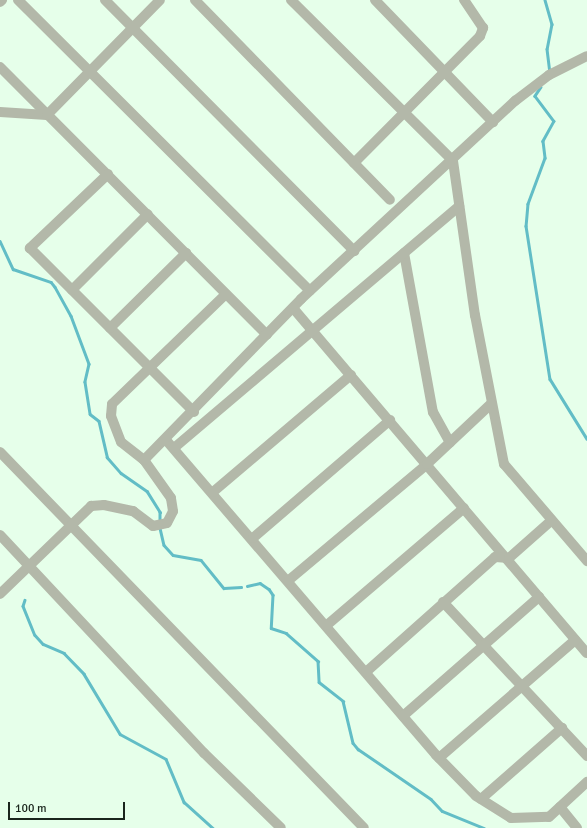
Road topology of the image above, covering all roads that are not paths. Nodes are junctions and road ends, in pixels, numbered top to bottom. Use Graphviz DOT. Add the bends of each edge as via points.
graph roads {
  1 [pos="2,0"];
  2 [pos="18,0"];
  3 [pos="105,0"];
  4 [pos="160,0"];
  5 [pos="196,0"];
  6 [pos="291,0"];
  7 [pos="375,0"];
  8 [pos="464,0"];
  9 [pos="0,2"];
  10 [pos="132,29"];
  11 [pos="587,56"];
  12 [pos="0,67"];
  13 [pos="90,72"];
  14 [pos="444,73"];
  15 [pos="0,112"];
  16 [pos="404,113"];
  17 [pos="47,115"];
  18 [pos="493,122"];
  19 [pos="453,162"];
  20 [pos="354,163"];
  21 [pos="108,174"];
  22 [pos="390,200"];
  23 [pos="459,206"];
  24 [pos="148,214"];
  25 [pos="354,252"];
  26 [pos="186,253"];
  27 [pos="404,253"];
  28 [pos="72,290"];
  29 [pos="310,291"];
  30 [pos="226,294"];
  31 [pos="293,308"];
  32 [pos="110,328"];
  33 [pos="313,331"];
  34 [pos="267,335"];
  35 [pos="150,368"];
  36 [pos="351,375"];
  37 [pos="491,404"];
  38 [pos="194,412"];
  39 [pos="390,420"];
  40 [pos="166,440"];
  41 [pos="450,443"];
  42 [pos="174,448"];
  43 [pos="0,452"];
  44 [pos="144,460"];
  45 [pos="427,464"];
  46 [pos="213,492"];
  47 [pos="464,508"];
  48 [pos="552,520"];
  49 [pos="72,525"];
  50 [pos="0,536"];
  51 [pos="253,538"];
  52 [pos="504,555"];
  53 [pos="587,561"];
  54 [pos="28,565"];
  55 [pos="289,580"];
  56 [pos="0,594"];
  57 [pos="539,597"];
  58 [pos="443,602"];
  59 [pos="327,625"];
  60 [pos="576,640"];
  61 [pos="485,644"];
  62 [pos="587,653"];
  63 [pos="366,672"];
  64 [pos="523,685"];
  65 [pos="403,716"];
  66 [pos="562,728"];
  67 [pos="587,756"];
  68 [pos="439,758"];
  69 [pos="587,782"];
  70 [pos="481,799"];
  71 [pos="560,807"];
  72 [pos="280,828"];
  73 [pos="364,828"];
  74 [pos="577,828"];
  1 -- 9 [label="street"];
  2 -- 13 [label="street"];
  3 -- 10 [label="street"];
  4 -- 10 [label="street"];
  5 -- 20 [label="street"];
  6 -- 16 [label="street"];
  7 -- 14 [label="street"];
  8 -- 14 [label="street" via="483,28 480,36"];
  10 -- 13 [label="street"];
  10 -- 25 [label="street"];
  11 -- 18 [label="street" via="549,75"];
  12 -- 17 [label="street"];
  13 -- 17 [label="street"];
  13 -- 29 [label="street"];
  14 -- 16 [label="street"];
  14 -- 18 [label="street"];
  15 -- 17 [label="street"];
  16 -- 19 [label="street"];
  16 -- 20 [label="street"];
  17 -- 21 [label="street"];
  18 -- 19 [label="street"];
  19 -- 23 [label="street"];
  19 -- 25 [label="street"];
  20 -- 22 [label="street"];
  21 -- 24 [label="street"];
  21 -- 28 [label="street" via="30,248"];
  23 -- 27 [label="street"];
  23 -- 37 [label="street"];
  24 -- 26 [label="street"];
  24 -- 28 [label="street"];
  25 -- 29 [label="street"];
  26 -- 30 [label="street"];
  26 -- 32 [label="street"];
  27 -- 33 [label="street"];
  27 -- 41 [label="street" via="433,412"];
  28 -- 32 [label="street"];
  29 -- 31 [label="street"];
  30 -- 34 [label="street"];
  30 -- 35 [label="street"];
  31 -- 33 [label="street"];
  31 -- 34 [label="street"];
  32 -- 35 [label="street"];
  33 -- 36 [label="street"];
  33 -- 42 [label="street"];
  34 -- 38 [label="street"];
  35 -- 38 [label="street"];
  35 -- 44 [label="street" via="112,404 111,416 120,442"];
  36 -- 39 [label="street"];
  36 -- 46 [label="street"];
  37 -- 41 [label="street"];
  37 -- 48 [label="street" via="504,464"];
  38 -- 40 [label="street"];
  39 -- 45 [label="street"];
  39 -- 51 [label="street"];
  40 -- 42 [label="street"];
  40 -- 44 [label="street"];
  41 -- 45 [label="street"];
  42 -- 46 [label="street"];
  43 -- 49 [label="street" via="22,479"];
  44 -- 49 [label="street" via="171,498 173,511 167,523 153,526 133,511 104,504 91,506"];
  45 -- 47 [label="street"];
  45 -- 55 [label="street"];
  46 -- 51 [label="street"];
  47 -- 52 [label="street"];
  47 -- 59 [label="street"];
  48 -- 52 [label="street" via="509,558"];
  48 -- 53 [label="street"];
  49 -- 54 [label="street"];
  49 -- 73 [label="street"];
  50 -- 54 [label="street"];
  51 -- 55 [label="street"];
  52 -- 57 [label="street"];
  52 -- 58 [label="street" via="495,557"];
  54 -- 56 [label="street"];
  54 -- 72 [label="street"];
  55 -- 59 [label="street"];
  57 -- 60 [label="street"];
  57 -- 61 [label="street"];
  58 -- 61 [label="street"];
  58 -- 63 [label="street"];
  59 -- 63 [label="street"];
  60 -- 62 [label="street"];
  60 -- 64 [label="street"];
  61 -- 64 [label="street"];
  61 -- 65 [label="street"];
  63 -- 65 [label="street"];
  64 -- 66 [label="street"];
  64 -- 68 [label="street"];
  65 -- 68 [label="street"];
  66 -- 67 [label="street"];
  66 -- 70 [label="street"];
  68 -- 70 [label="street"];
  69 -- 71 [label="street"];
  70 -- 71 [label="street" via="511,818 549,817"];
  71 -- 74 [label="street"];
}
